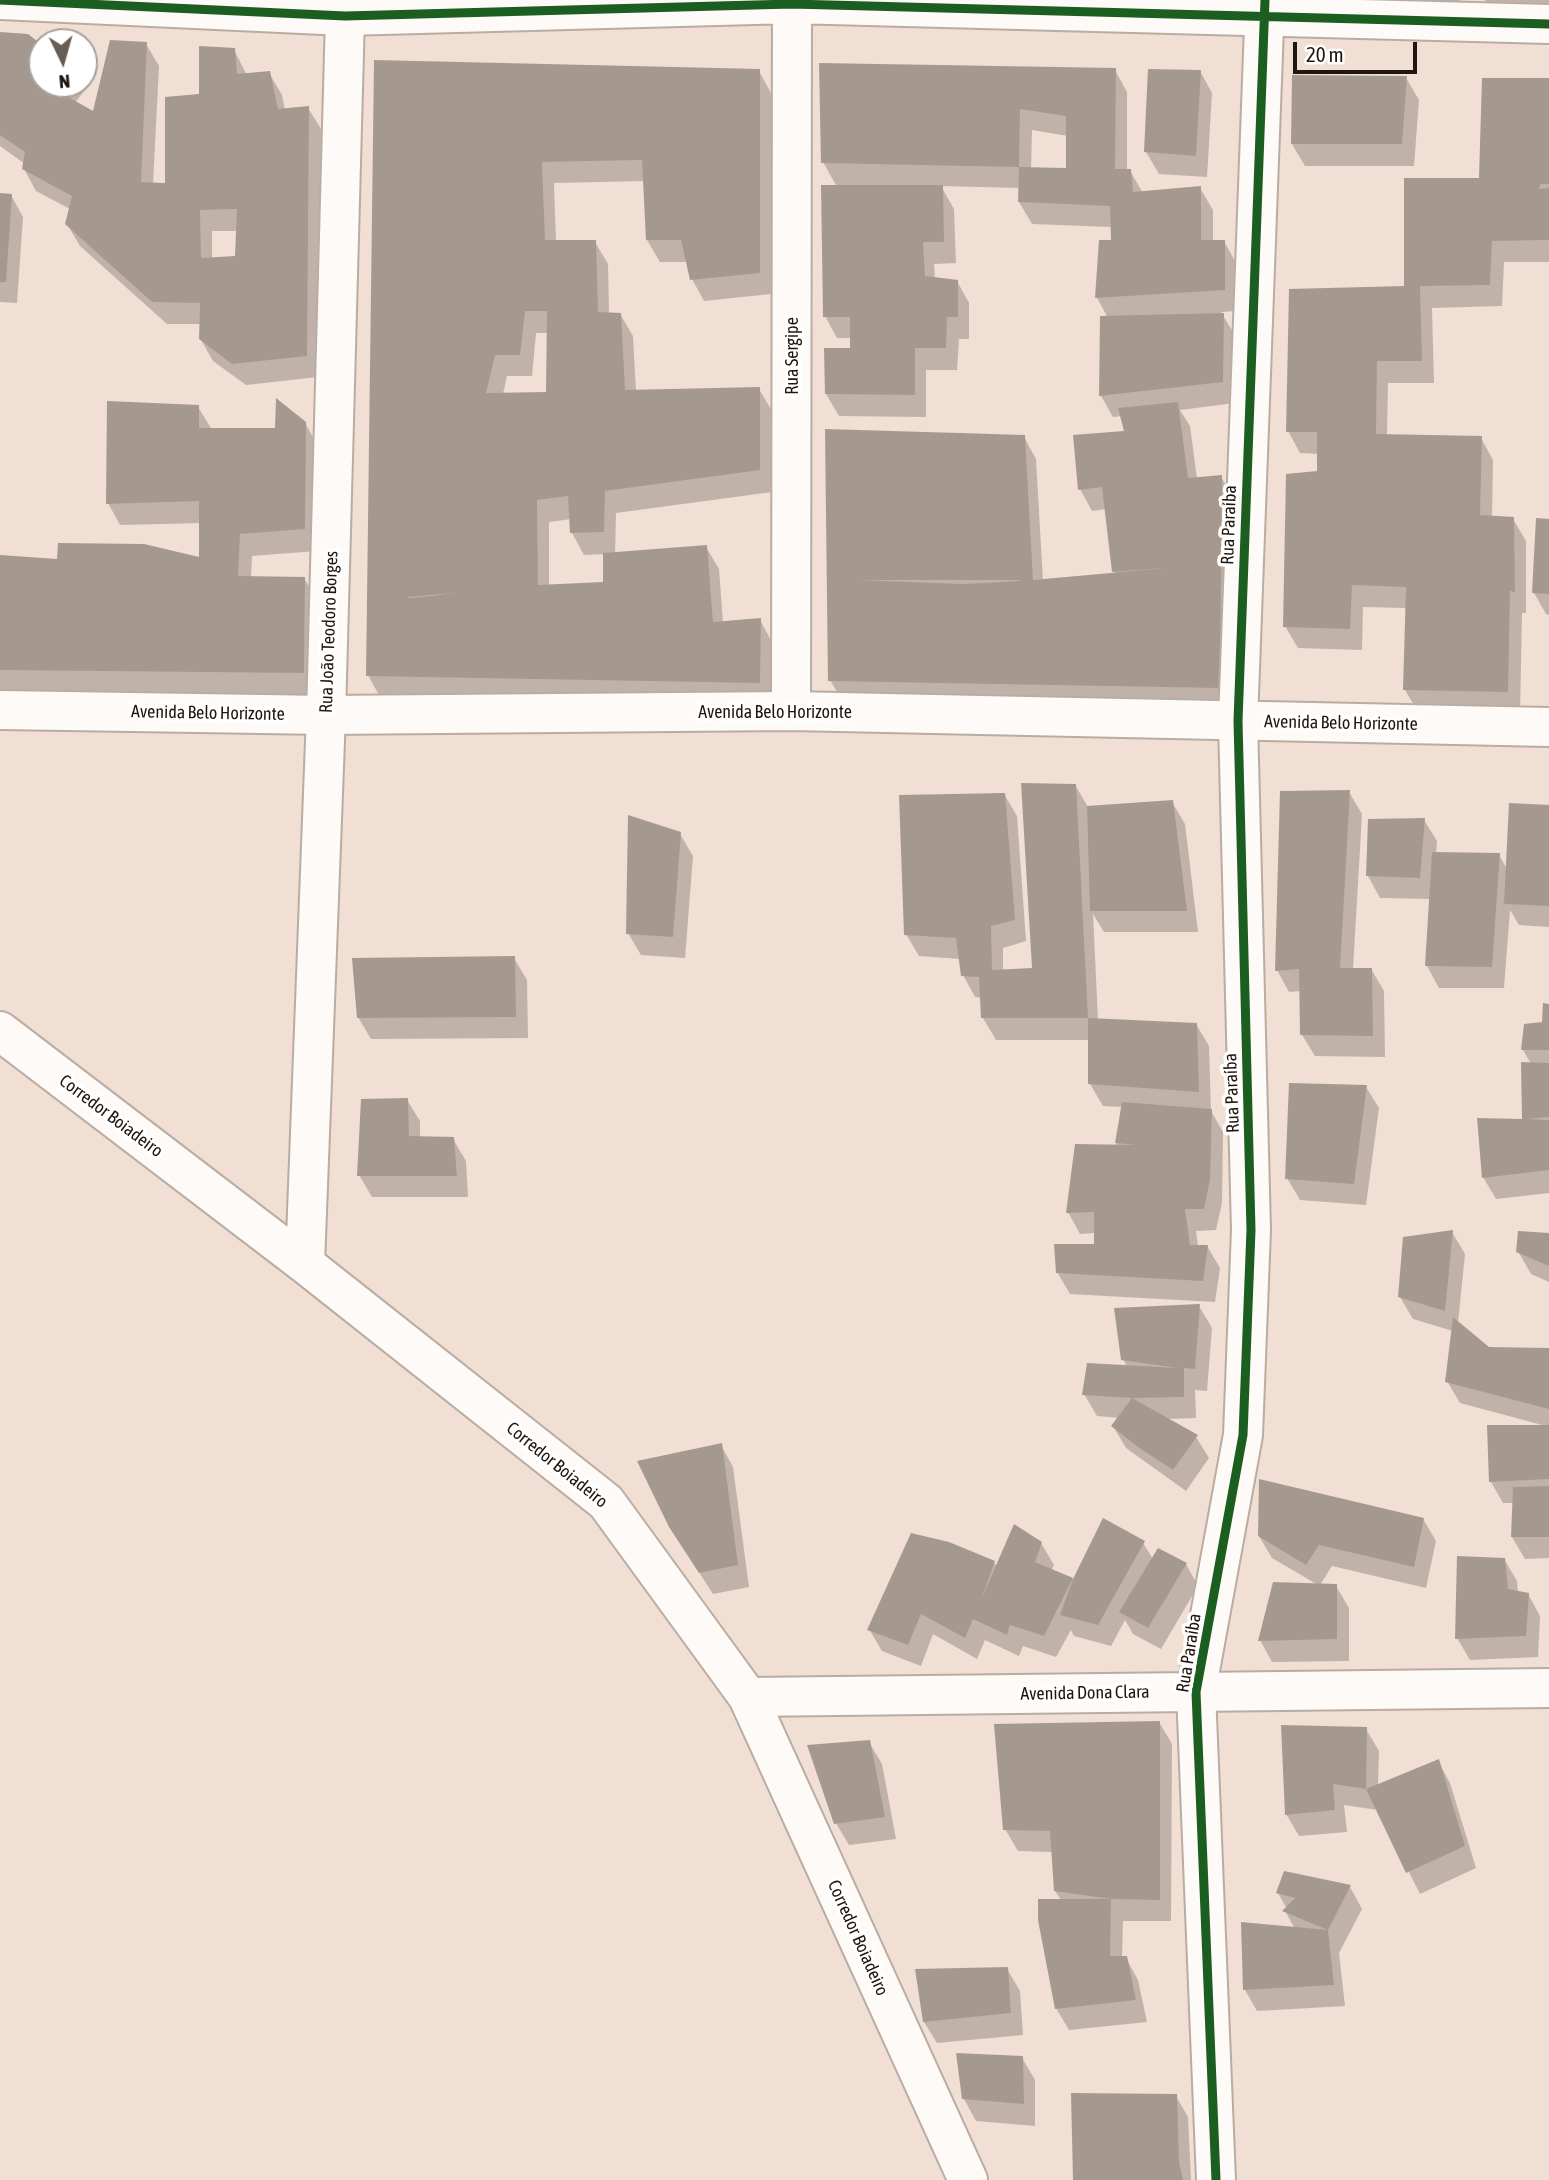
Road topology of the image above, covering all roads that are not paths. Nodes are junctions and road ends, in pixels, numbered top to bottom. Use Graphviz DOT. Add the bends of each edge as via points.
graph roads {
  1 [pos="0,0"];
  2 [pos="792,2"];
  3 [pos="345,8"];
  4 [pos="1264,8"];
  5 [pos="1549,24"];
  6 [pos="0,710"];
  7 [pos="791,711"];
  8 [pos="326,715"];
  9 [pos="1238,721"];
  10 [pos="1549,727"];
  11 [pos="0,1031"];
  12 [pos="305,1264"];
  13 [pos="1549,1688"];
  14 [pos="1196,1692"];
  15 [pos="748,1697"];
  16 [pos="968,2180"];
  17 [pos="1216,2180"];
  1 -- 3 [label="street"];
  2 -- 3 [label="street"];
  2 -- 4 [label="street"];
  2 -- 7 [label="street, Rua Sergipe"];
  3 -- 8 [label="street, Rua João Teodoro Borges"];
  4 -- 5 [label="street"];
  4 -- 9 [label="street, Rua Paraíba"];
  6 -- 8 [label="street, Avenida Belo Horizonte"];
  7 -- 8 [label="street, Avenida Belo Horizonte"];
  7 -- 9 [label="street, Avenida Belo Horizonte"];
  8 -- 12 [label="street, Rua João Teodoro Borges"];
  9 -- 10 [label="street, Avenida Belo Horizonte"];
  9 -- 14 [label="street, Rua Paraíba" via="1251,1230 1243,1435"];
  11 -- 12 [label="street, Corredor Boiadeiro"];
  12 -- 15 [label="street, Corredor Boiadeiro" via="606,1502"];
  13 -- 14 [label="street, Avenida Dona Clara"];
  14 -- 15 [label="street, Avenida Dona Clara"];
  14 -- 17 [label="street, Rua Paraíba"];
  15 -- 16 [label="street, Corredor Boiadeiro"];
}
